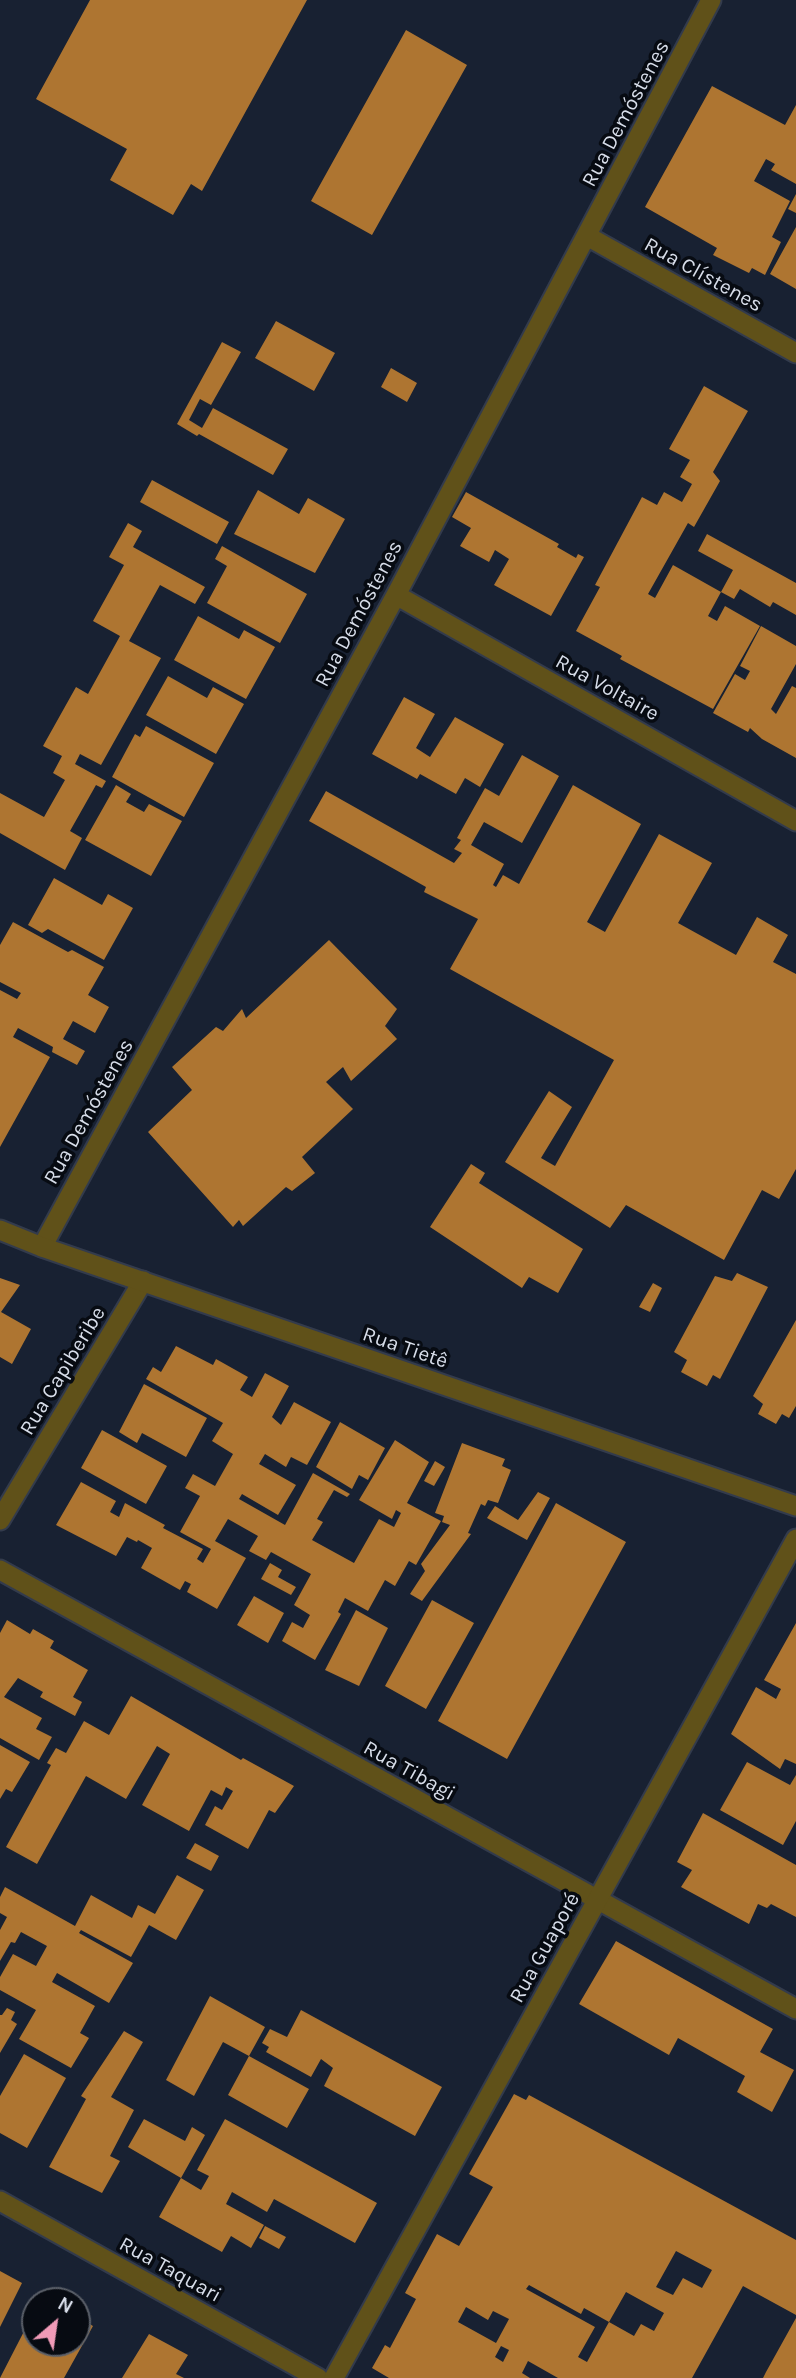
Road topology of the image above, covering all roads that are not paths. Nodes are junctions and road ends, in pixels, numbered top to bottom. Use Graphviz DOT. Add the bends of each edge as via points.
graph roads {
  1 [pos="711,0"];
  2 [pos="587,236"];
  3 [pos="796,353"];
  4 [pos="396,595"];
  5 [pos="796,821"];
  6 [pos="0,1230"];
  7 [pos="42,1247"];
  8 [pos="143,1281"];
  9 [pos="796,1506"];
  10 [pos="0,1520"];
  11 [pos="796,1539"];
  12 [pos="0,1570"];
  13 [pos="597,1901"];
  14 [pos="796,2010"];
  15 [pos="0,2201"];
  16 [pos="318,2378"];
  17 [pos="334,2378"];
  1 -- 2 [label="street, Rua Demóstenes"];
  2 -- 3 [label="street, Rua Clístenes"];
  2 -- 4 [label="street, Rua Demóstenes"];
  4 -- 5 [label="street, Rua Voltaire"];
  4 -- 7 [label="street, Rua Demóstenes"];
  6 -- 7 [label="street, Rua Tietê"];
  7 -- 8 [label="street, Rua Tietê"];
  8 -- 9 [label="street, Rua Tietê"];
  8 -- 10 [label="street, Rua Capiberibe"];
  11 -- 13 [label="street, Rua Guaporé"];
  12 -- 13 [label="street, Rua Tibagi"];
  13 -- 14 [label="street, Rua Tibagi"];
  13 -- 17 [label="street, Rua Guaporé"];
  15 -- 16 [label="street, Rua Taquari"];
}
